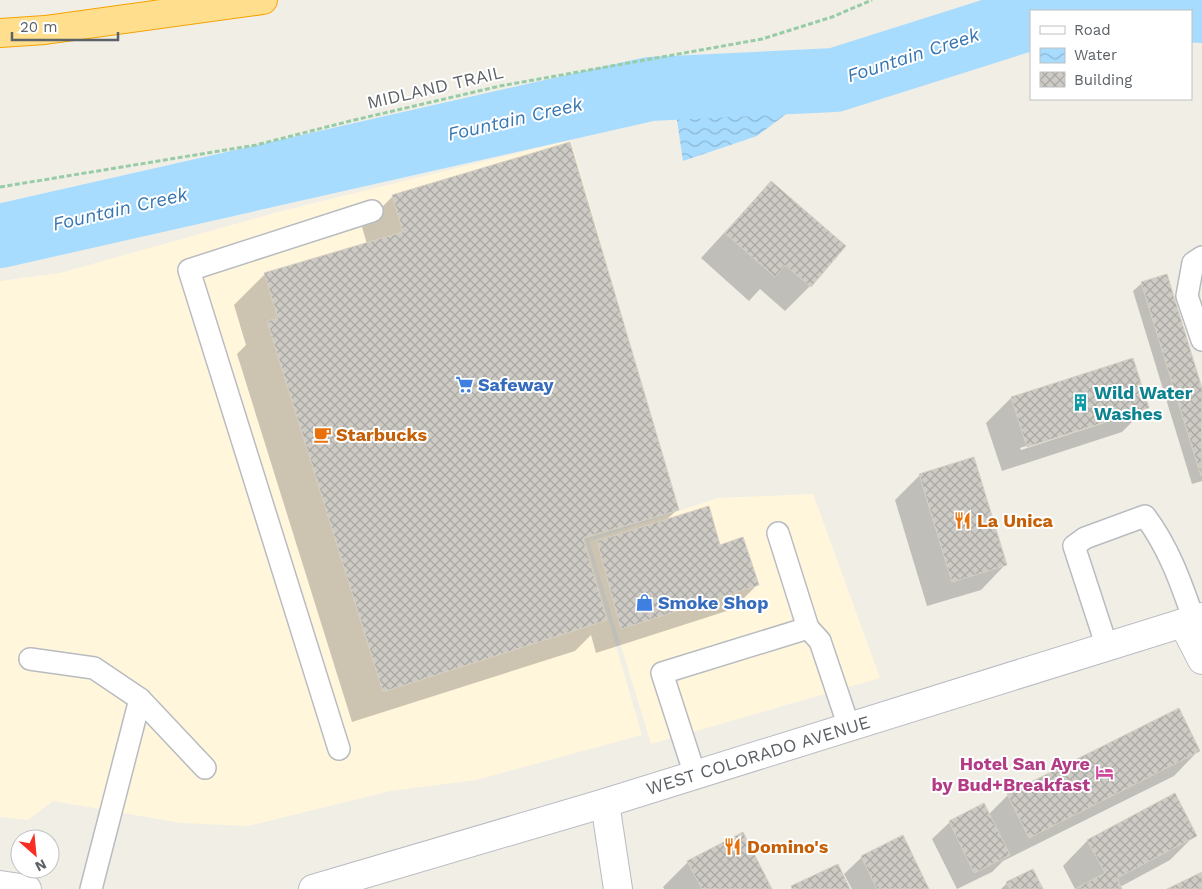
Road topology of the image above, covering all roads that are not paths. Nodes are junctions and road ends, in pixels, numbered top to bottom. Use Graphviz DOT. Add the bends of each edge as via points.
graph roads {
  1 [pos="263,0"];
  2 [pos="0,33"];
  3 [pos="372,211"];
  4 [pos="1202,257"];
  5 [pos="1202,340"];
  6 [pos="778,533"];
  7 [pos="1193,620"];
  8 [pos="808,628"];
  9 [pos="1107,647"];
  10 [pos="30,660"];
  11 [pos="1202,660"];
  12 [pos="140,699"];
  13 [pos="849,727"];
  14 [pos="338,749"];
  15 [pos="205,768"];
  16 [pos="695,775"];
  17 [pos="605,803"];
  18 [pos="0,885"];
  19 [pos="27,889"];
  20 [pos="91,889"];
  21 [pos="313,889"];
  22 [pos="618,889"];
  1 -- 2 [label="highway" via="73,27"];
  3 -- 14 [label="lane" via="189,270"];
  4 -- 5 [label="lane" via="1193,263 1188,296"];
  6 -- 8 [label="lane"];
  7 -- 9 [label="main road, WEST COLORADO AVENUE"];
  7 -- 9 [label="lane" via="1180,578 1160,537 1145,516 1086,538 1074,546"];
  7 -- 11 [label="main road"];
  8 -- 13 [label="lane" via="820,641"];
  8 -- 16 [label="lane" via="662,673"];
  9 -- 13 [label="main road, WEST COLORADO AVENUE"];
  10 -- 12 [label="lane" via="94,668"];
  12 -- 15 [label="lane"];
  12 -- 20 [label="lane"];
  13 -- 16 [label="main road, WEST COLORADO AVENUE"];
  16 -- 17 [label="main road, WEST COLORADO AVENUE"];
  17 -- 21 [label="main road, WEST COLORADO AVENUE"];
  17 -- 22 [label="main road"];
  18 -- 19 [label="main road"];
}
